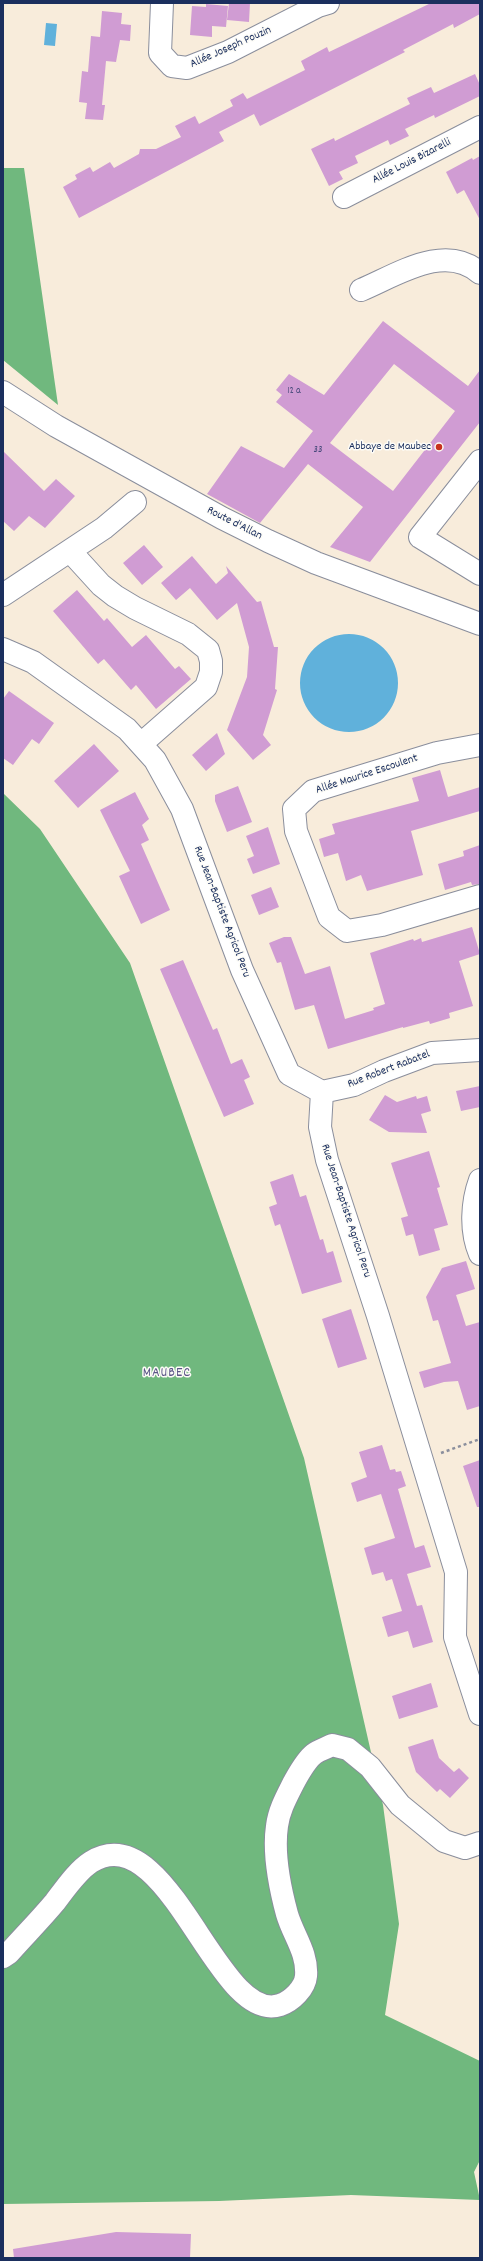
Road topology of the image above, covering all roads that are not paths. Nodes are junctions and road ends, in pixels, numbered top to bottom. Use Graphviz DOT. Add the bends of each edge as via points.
graph roads {
  1 [pos="162,3"];
  2 [pos="328,3"];
  3 [pos="480,127"];
  4 [pos="344,198"];
  5 [pos="480,273"];
  6 [pos="362,290"];
  7 [pos="3,392"];
  8 [pos="480,461"];
  9 [pos="135,502"];
  10 [pos="70,551"];
  11 [pos="480,574"];
  12 [pos="3,595"];
  13 [pos="480,624"];
  14 [pos="3,649"];
  15 [pos="141,744"];
  16 [pos="480,745"];
  17 [pos="480,896"];
  18 [pos="480,1050"];
  19 [pos="322,1092"];
  20 [pos="480,1180"];
  21 [pos="480,1254"];
  22 [pos="480,1714"];
  23 [pos="480,1843"];
  24 [pos="3,1957"];
  1 -- 2 [label="street, Allée Joseph Pouzin" via="160,53 172,66 187,68 228,52"];
  3 -- 4 [label="street, Allée Louis Bizarelli"];
  5 -- 6 [label="street" via="462,262 444,259 407,270"];
  7 -- 13 [label="street, Route d'Allan" via="56,426 262,538 316,563"];
  8 -- 11 [label="street" via="420,537"];
  9 -- 10 [label="street"];
  10 -- 12 [label="street"];
  10 -- 15 [label="street" via="101,585 115,596 188,634 208,650 211,672 206,687"];
  14 -- 15 [label="street, Rue Jean-Baptiste Agricol Peru" via="39,667 127,729"];
  15 -- 19 [label="street, Rue Jean-Baptiste Agricol Peru" via="155,760 182,809 242,970 289,1074"];
  16 -- 17 [label="street, Allée Maurice Escoulent" via="437,752 313,791 294,809 296,831 329,917 347,931 382,925"];
  18 -- 19 [label="street, Rue Robert Rabatel" via="432,1053 354,1085"];
  19 -- 22 [label="street, Rue Jean-Baptiste Agricol Peru" via="320,1126 327,1160 378,1316 456,1572 455,1637"];
  20 -- 21 [label="street" via="474,1198 473,1215"];
  23 -- 24 [label="street" via="465,1848 444,1841 400,1805 370,1767 348,1750 332,1745 314,1754 298,1775 283,1803 277,1826 279,1881 288,1916 304,1955 306,1977 299,1993 280,2006 258,2005 236,1987 175,1900 142,1863 116,1854 90,1862 42,1918"];
}
